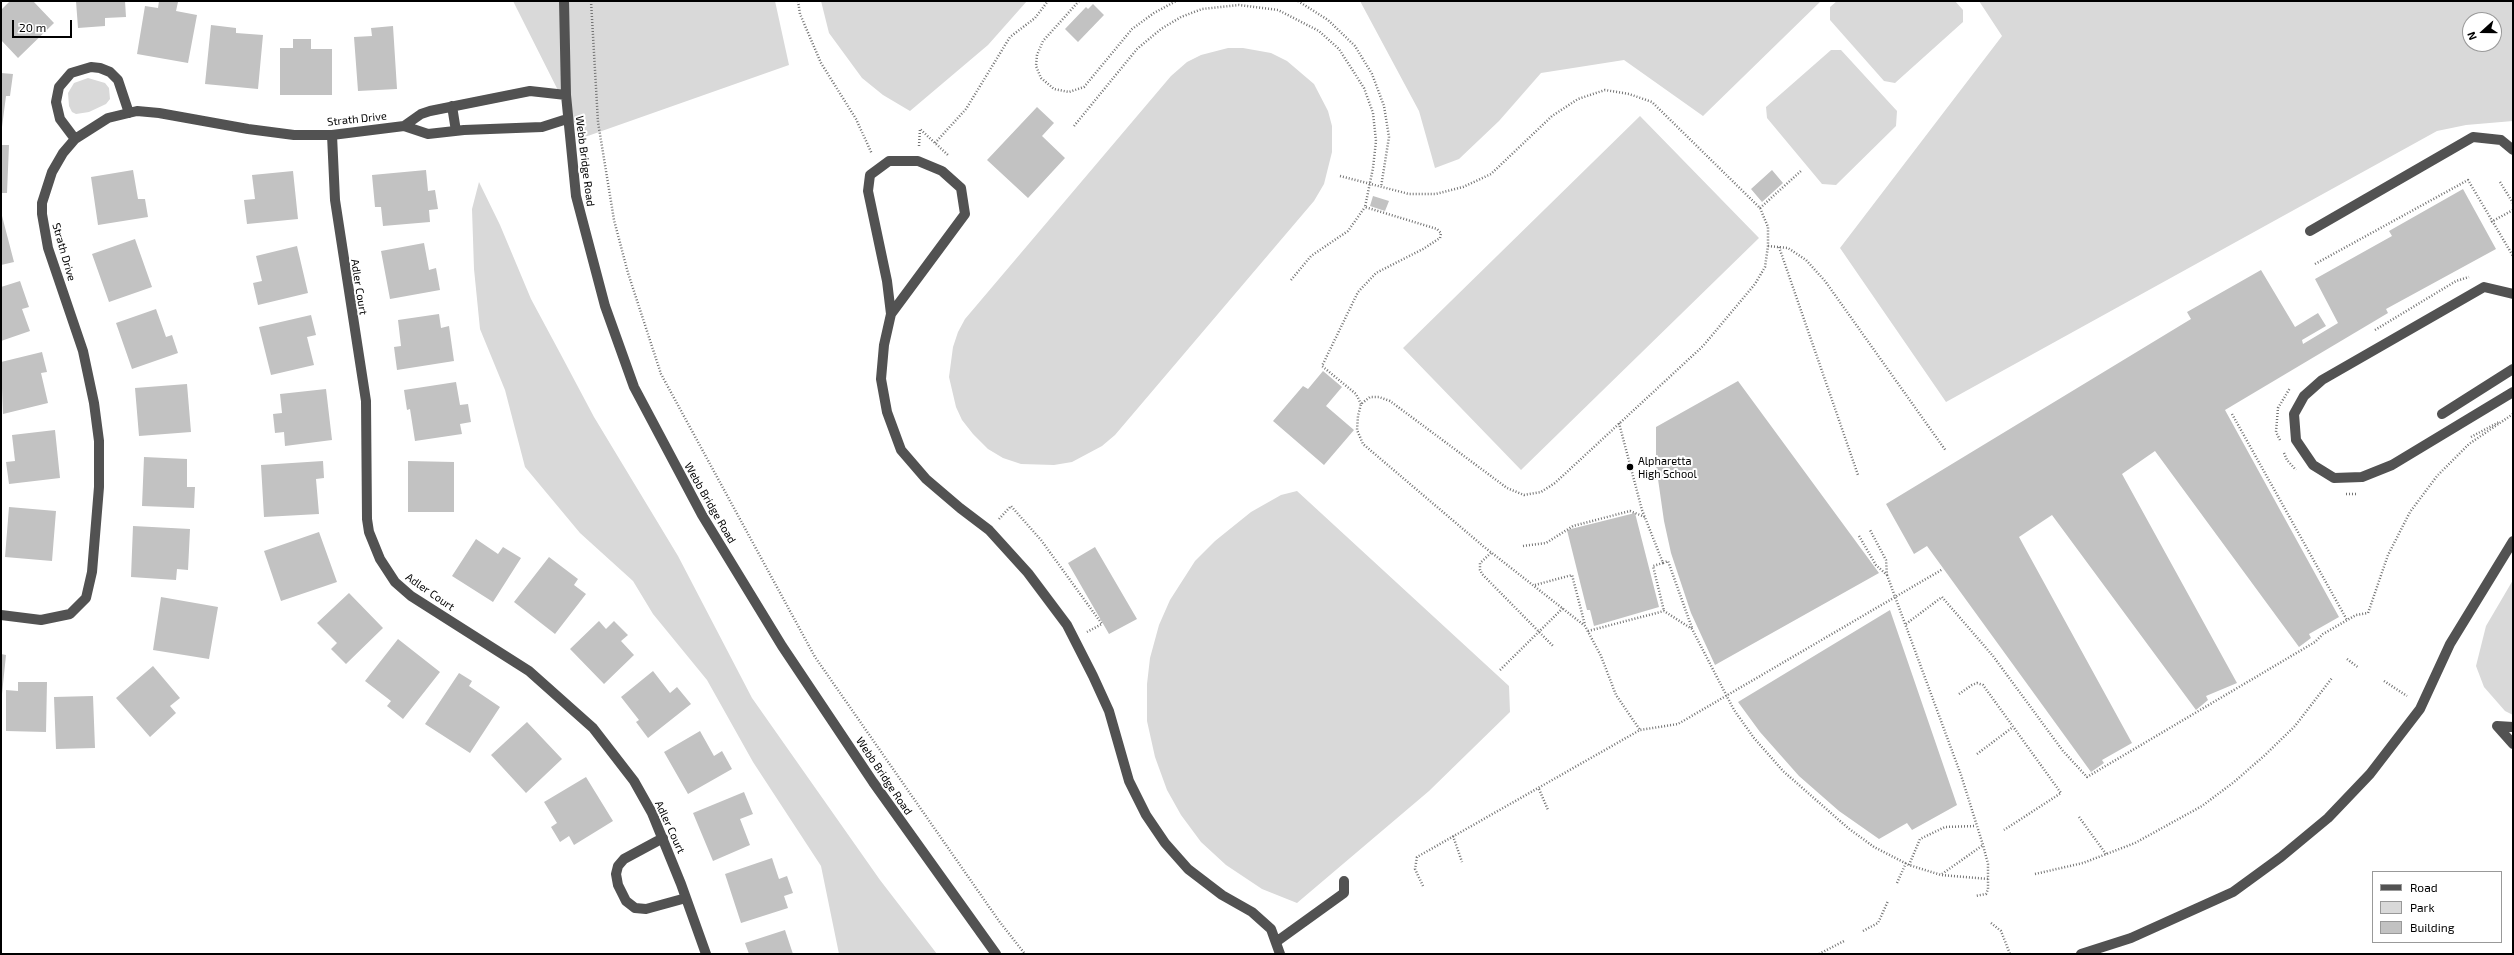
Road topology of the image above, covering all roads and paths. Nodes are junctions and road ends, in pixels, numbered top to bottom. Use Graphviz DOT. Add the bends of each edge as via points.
graph roads {
  1 [pos="564,1"];
  2 [pos="591,1"];
  3 [pos="798,1"];
  4 [pos="1048,1"];
  5 [pos="1079,1"];
  6 [pos="1176,1"];
  7 [pos="1298,1"];
  8 [pos="566,95"];
  9 [pos="452,106"];
  10 [pos="129,112"];
  11 [pos="567,119"];
  12 [pos="404,126"];
  13 [pos="1074,126"];
  14 [pos="456,131"];
  15 [pos="332,135"];
  16 [pos="75,139"];
  17 [pos="935,143"];
  18 [pos="2513,150"];
  19 [pos="952,160"];
  20 [pos="918,161"];
  21 [pos="878,169"];
  22 [pos="1802,170"];
  23 [pos="1340,176"];
  24 [pos="2500,182"];
  25 [pos="1370,184"];
  26 [pos="1381,187"];
  27 [pos="2513,203"];
  28 [pos="1365,207"];
  29 [pos="1760,208"];
  30 [pos="2513,210"];
  31 [pos="2491,222"];
  32 [pos="2310,231"];
  33 [pos="1768,246"];
  34 [pos="1779,247"];
  35 [pos="2513,256"];
  36 [pos="2314,264"];
  37 [pos="2471,276"];
  38 [pos="1291,280"];
  39 [pos="2513,294"];
  40 [pos="891,314"];
  41 [pos="2371,333"];
  42 [pos="2513,369"];
  43 [pos="2292,385"];
  44 [pos="2481,390"];
  45 [pos="2513,392"];
  46 [pos="1361,404"];
  47 [pos="2492,405"];
  48 [pos="2232,414"];
  49 [pos="2442,414"];
  50 [pos="2513,414"];
  51 [pos="1619,422"];
  52 [pos="2464,441"];
  53 [pos="1946,450"];
  54 [pos="1858,475"];
  55 [pos="2301,475"];
  56 [pos="2340,493"];
  57 [pos="2360,493"];
  58 [pos="993,516"];
  59 [pos="1645,517"];
  60 [pos="1870,530"];
  61 [pos="1859,536"];
  62 [pos="2513,541"];
  63 [pos="1523,546"];
  64 [pos="1491,553"];
  65 [pos="1663,563"];
  66 [pos="1943,569"];
  67 [pos="1888,575"];
  68 [pos="1535,586"];
  69 [pos="1896,596"];
  70 [pos="1563,608"];
  71 [pos="1664,611"];
  72 [pos="1,615"];
  73 [pos="2347,620"];
  74 [pos="1906,624"];
  75 [pos="1585,626"];
  76 [pos="1692,629"];
  77 [pos="1588,631"];
  78 [pos="1540,632"];
  79 [pos="1090,636"];
  80 [pos="1554,647"];
  81 [pos="2347,659"];
  82 [pos="2359,668"];
  83 [pos="1500,670"];
  84 [pos="2332,678"];
  85 [pos="2384,680"];
  86 [pos="1960,694"];
  87 [pos="1727,695"];
  88 [pos="2408,696"];
  89 [pos="2013,727"];
  90 [pos="2513,727"];
  91 [pos="1640,730"];
  92 [pos="2513,744"];
  93 [pos="1977,754"];
  94 [pos="1539,789"];
  95 [pos="1548,810"];
  96 [pos="2079,818"];
  97 [pos="1976,826"];
  98 [pos="2004,830"];
  99 [pos="1453,836"];
  100 [pos="663,838"];
  101 [pos="1983,845"];
  102 [pos="2106,854"];
  103 [pos="1462,862"];
  104 [pos="1908,864"];
  105 [pos="2034,874"];
  106 [pos="1941,875"];
  107 [pos="1989,879"];
  108 [pos="1344,881"];
  109 [pos="1897,883"];
  110 [pos="1423,886"];
  111 [pos="1975,896"];
  112 [pos="686,898"];
  113 [pos="1888,901"];
  114 [pos="1991,923"];
  115 [pos="1863,931"];
  116 [pos="1844,941"];
  117 [pos="1276,942"];
  118 [pos="706,954"];
  119 [pos="996,954"];
  120 [pos="1025,954"];
  121 [pos="1280,954"];
  122 [pos="1819,954"];
  123 [pos="2010,954"];
  124 [pos="2081,954"];
  1 -- 8 [label="street, Webb Bridge Road"];
  2 -- 120 [label="path" via="598,122 614,220 628,273 661,374 815,657 999,921"];
  3 -- 21 [label="path" via="800,14 821,64 856,119"];
  4 -- 17 [label="path" via="1035,18 1010,37 966,109"];
  5 -- 6 [label="path" via="1043,41 1037,55 1036,66 1041,78 1054,89 1069,92 1084,87 1132,29"];
  7 -- 26 [label="path" via="1328,20 1355,46 1372,74 1384,106 1389,137"];
  8 -- 9 [label="street, Strath Drive" via="530,91"];
  8 -- 11 [label="street, Webb Bridge Road"];
  9 -- 12 [label="street, Strath Drive" via="421,114"];
  9 -- 14 [label="street"];
  10 -- 15 [label="street, Strath Drive" via="159,113 294,135"];
  10 -- 16 [label="street, Strath Drive" via="108,118"];
  10 -- 16 [label="street" via="118,80 110,72 91,67 71,73 59,87 56,102 60,119"];
  11 -- 14 [label="street, Strath Drive" via="542,127"];
  11 -- 119 [label="street, Webb Bridge Road" via="576,196 605,306 634,387 661,440 702,515 782,646 873,782"];
  12 -- 14 [label="street, Strath Drive" via="428,134"];
  12 -- 15 [label="street, Strath Drive"];
  13 -- 25 [label="path" via="1137,49 1161,29 1181,17 1202,9 1227,6 1250,5 1278,10 1319,31 1339,49 1360,81 1373,114 1376,141"];
  15 -- 100 [label="street, Adler Court" via="335,200 366,401 367,519 380,559 396,582 411,596 506,654 574,709 593,728 634,782"];
  16 -- 72 [label="street, Strath Drive" via="52,172 42,203 42,214 48,248 83,351 94,403 99,441 99,487 92,572 86,598 70,614 41,620"];
  17 -- 19 [label="path"];
  17 -- 20 [label="path" via="920,129"];
  18 -- 32 [label="street" via="2501,140 2473,137"];
  20 -- 21 [label="street" via="889,161"];
  20 -- 40 [label="street" via="942,171 961,188 965,214"];
  21 -- 40 [label="street" via="870,175 868,191 887,281"];
  22 -- 29 [label="path"];
  23 -- 25 [label="path"];
  24 -- 27 [label="path"];
  25 -- 26 [label="path"];
  25 -- 28 [label="path"];
  26 -- 29 [label="path" via="1409,194 1436,194 1463,187 1491,174 1552,116 1578,99 1605,90 1629,94 1652,102"];
  28 -- 38 [label="path" via="1348,231 1311,256"];
  28 -- 46 [label="path" via="1437,229 1441,236 1423,249 1376,273 1358,292 1344,318 1322,366 1356,394"];
  29 -- 33 [label="path" via="1768,227"];
  30 -- 31 [label="path"];
  31 -- 35 [label="path"];
  31 -- 36 [label="path" via="2468,180"];
  33 -- 34 [label="path"];
  33 -- 51 [label="path" via="1765,267 1755,284 1704,346"];
  34 -- 53 [label="path" via="1788,248 1806,260 1825,281"];
  34 -- 54 [label="path"];
  37 -- 41 [label="path" via="2456,281"];
  39 -- 47 [label="street" via="2484,287 2322,380 2304,396 2294,414 2296,440 2313,466 2334,478 2362,477 2392,465"];
  40 -- 117 [label="street" via="884,345 881,379 887,412 902,450 926,479 989,530 1028,572 1067,625 1109,711 1129,781 1146,815 1165,843 1188,869 1222,895 1252,912 1271,929"];
  42 -- 44 [label="street"];
  43 -- 55 [label="path" via="2278,408 2276,432 2287,460"];
  44 -- 47 [label="street"];
  44 -- 49 [label="street"];
  45 -- 47 [label="street"];
  46 -- 51 [label="path" via="1370,397 1379,396 1390,401 1506,488 1524,495 1541,492 1555,483"];
  46 -- 64 [label="path" via="1357,430 1363,444"];
  48 -- 73 [label="path"];
  50 -- 52 [label="path"];
  50 -- 73 [label="path" via="2469,444 2437,476 2410,512 2388,555 2368,613 2356,614"];
  51 -- 59 [label="path"];
  56 -- 57 [label="path"];
  58 -- 79 [label="path" via="999,519 1011,506 1041,540 1102,624 1087,632"];
  59 -- 63 [label="path" via="1630,510 1573,526 1546,543"];
  59 -- 65 [label="path"];
  60 -- 67 [label="path" via="1886,560"];
  61 -- 67 [label="path" via="1876,566"];
  62 -- 124 [label="street" via="2450,644 2420,709 2370,774 2328,818 2233,892 2131,938"];
  64 -- 68 [label="path"];
  64 -- 78 [label="path" via="1480,563 1480,570"];
  65 -- 71 [label="path" via="1652,566"];
  65 -- 76 [label="path" via="1668,561"];
  66 -- 69 [label="path"];
  67 -- 69 [label="path"];
  68 -- 70 [label="path"];
  68 -- 75 [label="path" via="1572,575"];
  69 -- 74 [label="path"];
  69 -- 87 [label="path"];
  70 -- 75 [label="path"];
  70 -- 78 [label="path"];
  71 -- 76 [label="path"];
  71 -- 77 [label="path"];
  73 -- 74 [label="path" via="2315,642 2087,777 2063,751 1993,656 1942,596"];
  74 -- 97 [label="path" via="1961,775"];
  75 -- 77 [label="path"];
  76 -- 87 [label="path"];
  77 -- 91 [label="path" via="1616,695"];
  78 -- 80 [label="path"];
  78 -- 83 [label="path"];
  81 -- 82 [label="path"];
  84 -- 102 [label="path" via="2295,726 2234,782 2168,826"];
  85 -- 88 [label="path"];
  86 -- 89 [label="path" via="1977,683 1983,685"];
  87 -- 91 [label="path" via="1678,724"];
  87 -- 104 [label="path" via="1734,710 1754,738 1793,781 1874,847"];
  89 -- 93 [label="path"];
  89 -- 98 [label="path" via="2061,793"];
  90 -- 92 [label="street" via="2497,726"];
  91 -- 94 [label="path"];
  94 -- 95 [label="path"];
  94 -- 99 [label="path"];
  96 -- 102 [label="path"];
  97 -- 101 [label="path"];
  97 -- 104 [label="path" via="1945,827 1920,839"];
  99 -- 103 [label="path"];
  99 -- 110 [label="path" via="1417,857 1415,869"];
  100 -- 112 [label="street, Adler Court"];
  100 -- 112 [label="street" via="624,859 616,874 618,885 626,901 635,908 646,909"];
  101 -- 106 [label="path"];
  101 -- 107 [label="path"];
  102 -- 105 [label="path"];
  104 -- 106 [label="path"];
  104 -- 109 [label="path"];
  106 -- 107 [label="path"];
  107 -- 111 [label="path" via="1986,894"];
  108 -- 117 [label="street" via="1344,893"];
  112 -- 118 [label="street, Adler Court"];
  113 -- 115 [label="path" via="1878,922"];
  114 -- 123 [label="path" via="2001,931"];
  116 -- 122 [label="path"];
  117 -- 121 [label="street"];
}
